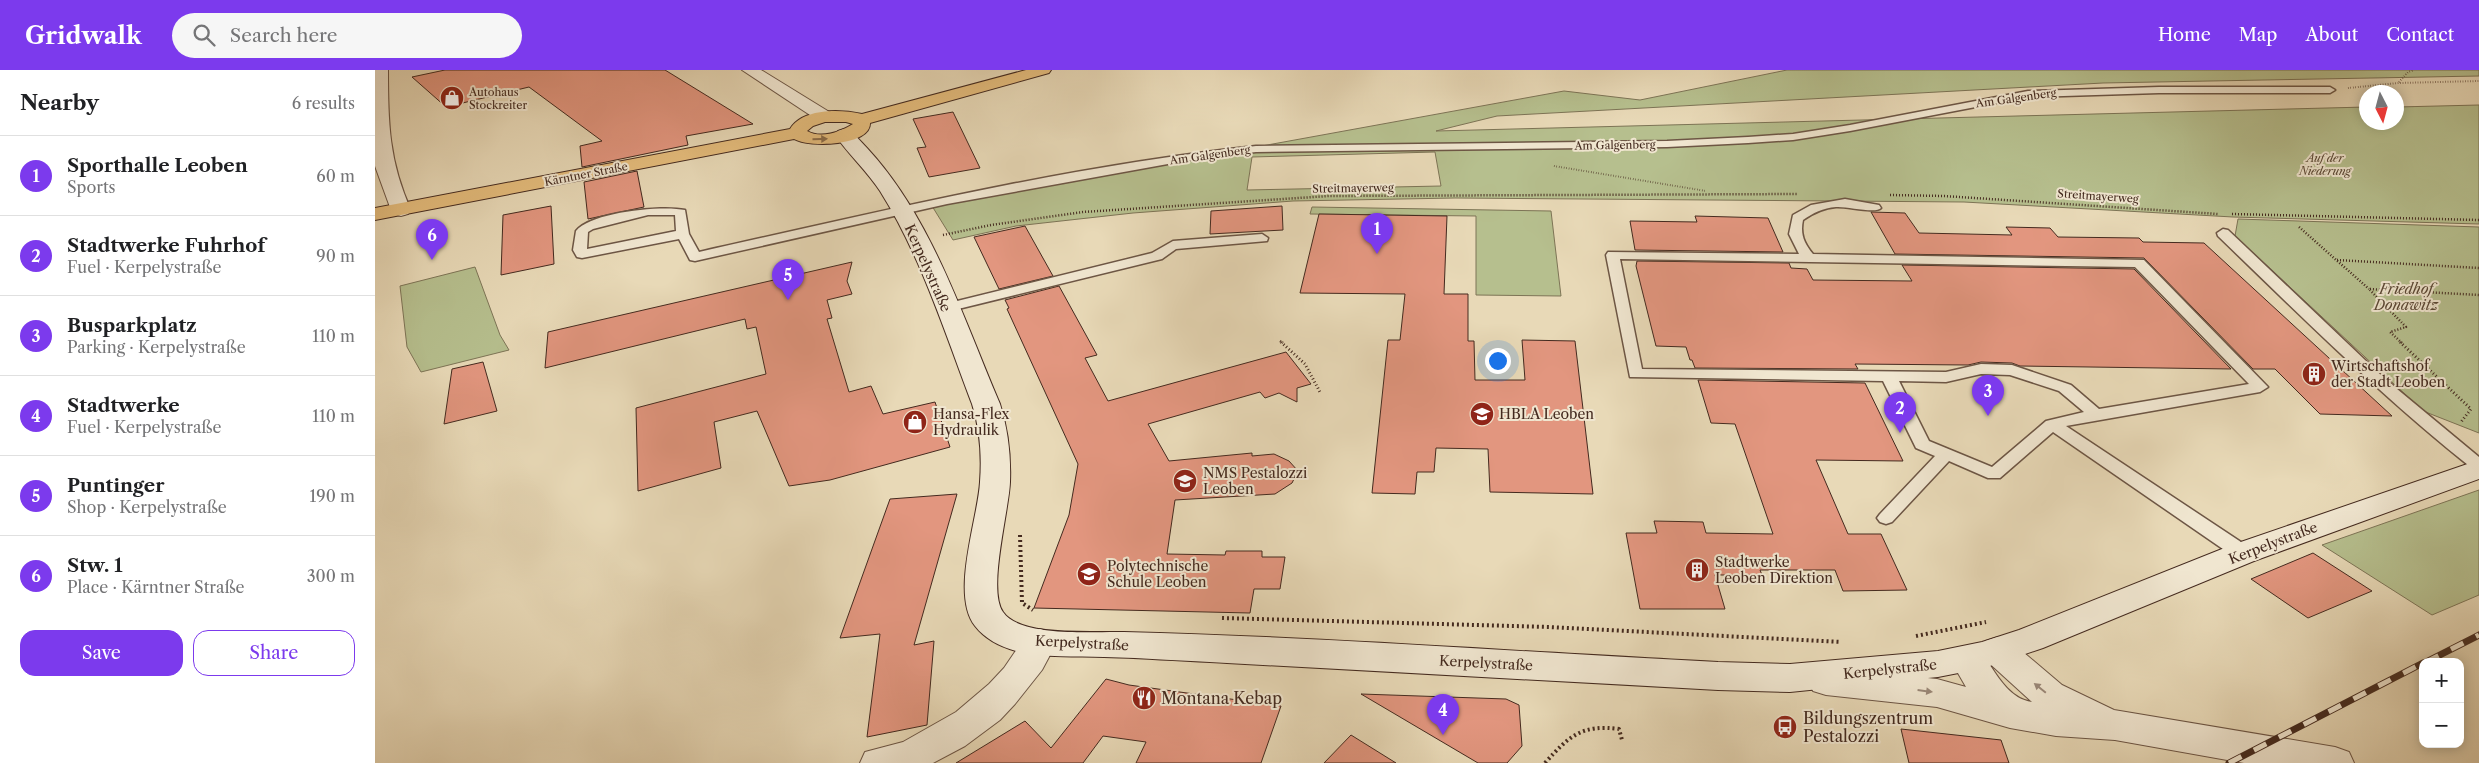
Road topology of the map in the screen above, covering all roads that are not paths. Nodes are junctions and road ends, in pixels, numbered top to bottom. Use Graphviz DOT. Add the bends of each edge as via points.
graph roads {
  1 [pos="381,70"];
  2 [pos="1043,70"];
  3 [pos="781,73"];
  4 [pos="757,74"];
  5 [pos="2330,90"];
  6 [pos="825,117"];
  7 [pos="861,120"];
  8 [pos="797,133"];
  9 [pos="844,135"];
  10 [pos="1875,208"];
  11 [pos="401,210"];
  12 [pos="901,210"];
  13 [pos="375,214"];
  14 [pos="2223,233"];
  15 [pos="683,234"];
  16 [pos="1262,238"];
  17 [pos="1807,256"];
  18 [pos="946,308"];
  19 [pos="1889,376"];
  20 [pos="2096,414"];
  21 [pos="2052,424"];
  22 [pos="1946,454"];
  23 [pos="2479,465"];
  24 [pos="2479,469"];
  25 [pos="1886,518"];
  26 [pos="2243,553"];
  27 [pos="1040,629"];
  28 [pos="1988,643"];
  29 [pos="1790,678"];
  30 [pos="2010,713"];
  31 [pos="2115,726"];
  32 [pos="879,763"];
  33 [pos="2335,763"];
  1 -- 11 [label="main road" via="379,150 384,173"];
  2 -- 7 [label="main road"];
  3 -- 4 [label="main road"];
  4 -- 6 [label="main road"];
  5 -- 12 [label="lane, Am Galgenberg" via="2028,94 1850,128 1748,140 1667,144 1255,149 1201,155"];
  6 -- 7 [label="main road" via="847,116"];
  6 -- 8 [label="main road" via="804,124"];
  7 -- 9 [label="main road" via="858,129"];
  8 -- 9 [label="main road, one-way" via="801,137 820,139"];
  8 -- 11 [label="main road, Kärntner Straße"];
  9 -- 12 [label="main road, Kerpelystraße" via="874,170"];
  10 -- 17 [label="lane" via="1844,203 1806,210 1797,218 1795,234"];
  11 -- 13 [label="main road, Kärntner Straße"];
  12 -- 15 [label="lane, Am Galgenberg" via="695,257"];
  12 -- 18 [label="main road, Kerpelystraße"];
  14 -- 23 [label="lane" via="2391,393"];
  15 -- 15 [label="lane" via="582,254 580,250 582,232 589,226 653,212 681,213"];
  16 -- 18 [label="lane" via="1173,245 1157,256"];
  17 -- 19 [label="lane" via="1613,255 1635,374"];
  17 -- 20 [label="lane" via="2139,263 2260,387"];
  18 -- 27 [label="main road, Kerpelystraße" via="986,404 995,449 995,484 985,542 981,596 987,617 1016,638"];
  19 -- 20 [label="lane" via="1946,377 1981,369 2012,370 2065,388"];
  19 -- 22 [label="lane" via="1922,444"];
  20 -- 21 [label="lane"];
  21 -- 22 [label="lane" via="1995,474"];
  21 -- 26 [label="lane"];
  22 -- 25 [label="lane"];
  24 -- 26 [label="main road, Kerpelystraße"];
  26 -- 28 [label="main road, Kerpelystraße" via="2040,635"];
  27 -- 29 [label="main road, Kerpelystraße"];
  27 -- 32 [label="main road" via="1028,666 990,706 960,731 912,756"];
  28 -- 29 [label="main road, Kerpelystraße" via="1886,670"];
  28 -- 30 [label="main road" via="1969,661 1978,678"];
  31 -- 28 [label="main road, one-way" via="2049,695"];
  29 -- 30 [label="main road, one-way" via="1937,693"];
  30 -- 31 [label="main road"];
  31 -- 33 [label="main road"];
}
